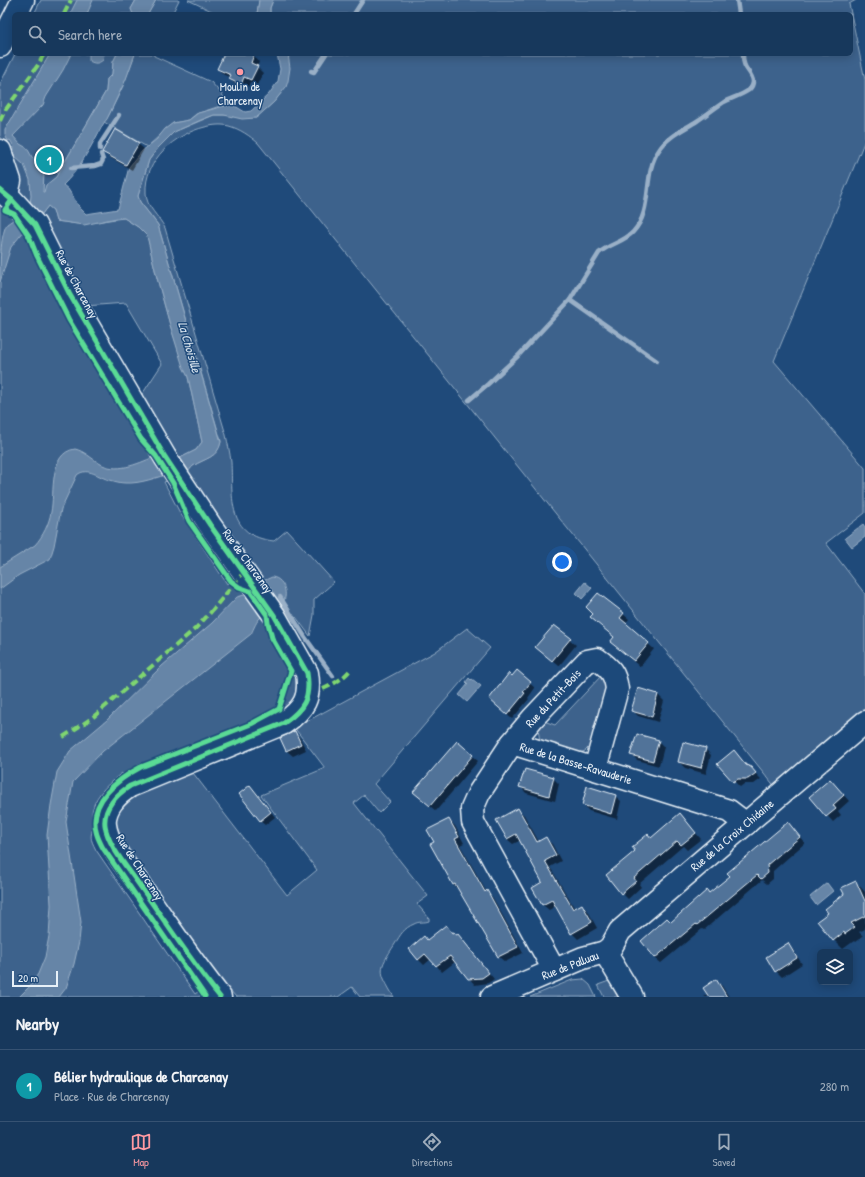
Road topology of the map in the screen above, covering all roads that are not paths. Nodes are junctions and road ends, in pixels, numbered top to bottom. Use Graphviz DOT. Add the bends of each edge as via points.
graph roads {
  1 [pos="22,0"];
  2 [pos="17,12"];
  3 [pos="12,22"];
  4 [pos="0,46"];
  5 [pos="0,151"];
  6 [pos="3,192"];
  7 [pos="865,722"];
  8 [pos="512,743"];
  9 [pos="595,769"];
  10 [pos="746,824"];
  11 [pos="605,952"];
  12 [pos="554,970"];
  13 [pos="220,997"];
  14 [pos="492,997"];
  15 [pos="632,997"];
  1 -- 2 [label="main road"];
  3 -- 4 [label="main road"];
  5 -- 6 [label="main road, Rue de Charcenay" via="10,181"];
  6 -- 13 [label="main road, Rue de Charcenay" via="28,217 70,295 165,457 274,615 307,673 307,697 296,714 284,723 130,786 116,796 105,816 104,823 113,846"];
  7 -- 10 [label="main road, Rue de la Croix Chidaine"];
  8 -- 9 [label="main road, Rue de la Basse-Ravauderie"];
  8 -- 9 [label="main road, Rue du Petit-Bois" via="587,661 596,659 608,667 615,678 617,689"];
  8 -- 12 [label="main road, Rue de la Basse-Ravauderie" via="479,793 472,809 474,822"];
  9 -- 10 [label="main road, Rue de la Basse-Ravauderie" via="729,811"];
  10 -- 11 [label="main road, Rue de la Croix Chidaine" via="620,931"];
  11 -- 12 [label="main road, Rue de Palluau"];
  11 -- 15 [label="main road"];
  12 -- 14 [label="main road, Rue de Palluau"];
}
